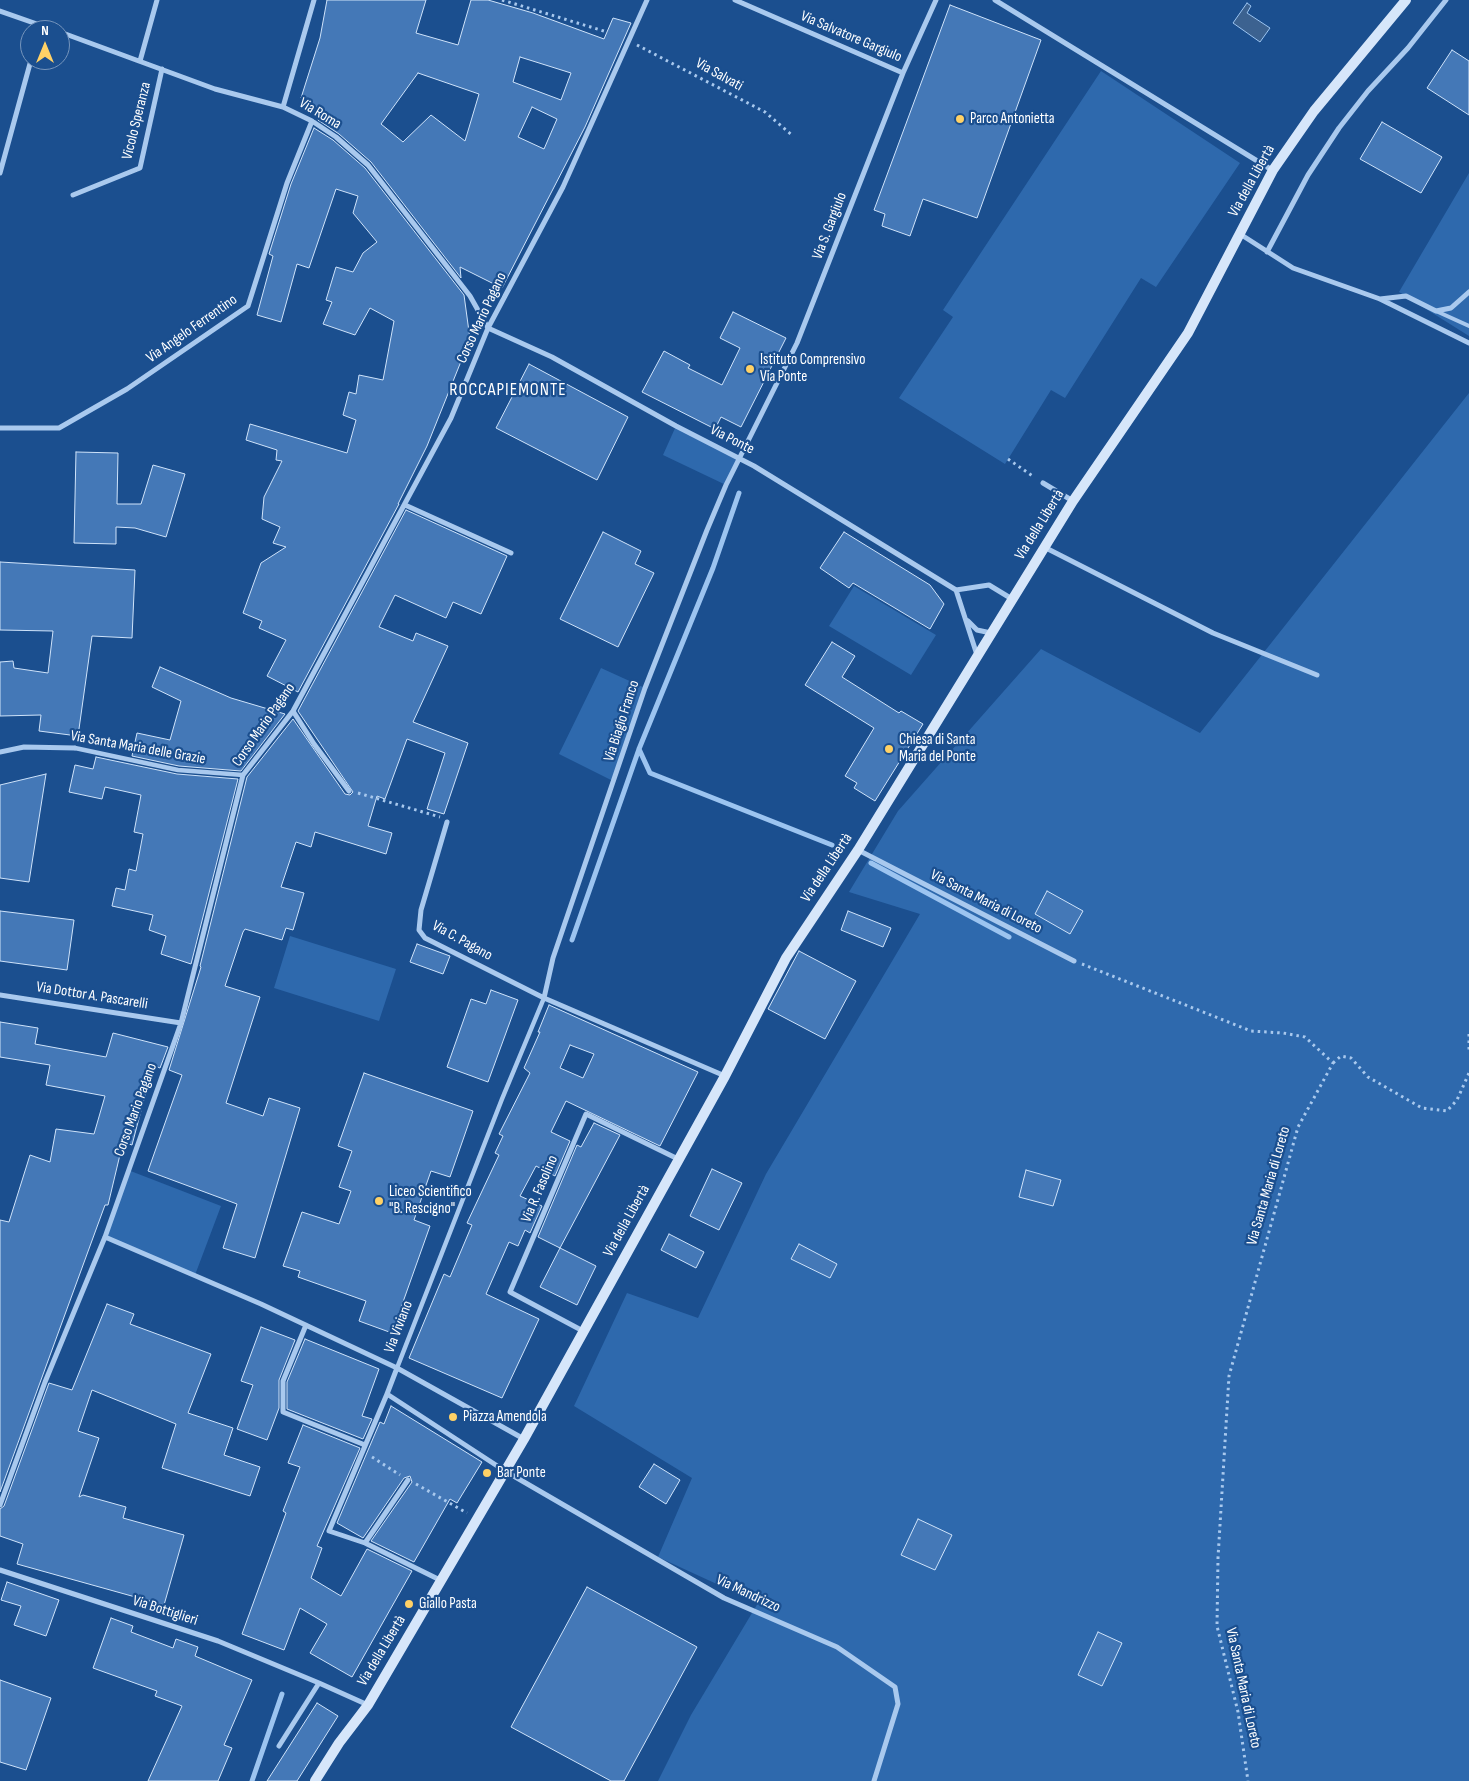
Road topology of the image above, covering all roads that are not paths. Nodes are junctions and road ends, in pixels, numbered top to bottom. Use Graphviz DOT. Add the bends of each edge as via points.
graph roads {
  1 [pos="157,0"];
  2 [pos="314,0"];
  3 [pos="647,0"];
  4 [pos="734,0"];
  5 [pos="936,0"];
  6 [pos="994,0"];
  7 [pos="1406,0"];
  8 [pos="1446,0"];
  9 [pos="0,11"];
  10 [pos="21,20"];
  11 [pos="70,36"];
  12 [pos="140,60"];
  13 [pos="162,69"];
  14 [pos="28,70"];
  15 [pos="903,73"];
  16 [pos="283,107"];
  17 [pos="312,121"];
  18 [pos="1273,170"];
  19 [pos="0,172"];
  20 [pos="73,195"];
  21 [pos="1240,234"];
  22 [pos="1267,252"];
  23 [pos="1469,292"];
  24 [pos="1380,299"];
  25 [pos="1436,311"];
  26 [pos="1469,326"];
  27 [pos="488,328"];
  28 [pos="1469,343"];
  29 [pos="0,428"];
  30 [pos="741,458"];
  31 [pos="1043,483"];
  32 [pos="1073,501"];
  33 [pos="404,504"];
  34 [pos="1044,547"];
  35 [pos="511,553"];
  36 [pos="956,590"];
  37 [pos="1012,599"];
  38 [pos="968,621"];
  39 [pos="991,633"];
  40 [pos="977,655"];
  41 [pos="1318,676"];
  42 [pos="293,711"];
  43 [pos="75,748"];
  44 [pos="0,752"];
  45 [pos="243,775"];
  46 [pos="349,791"];
  47 [pos="447,822"];
  48 [pos="858,850"];
  49 [pos="1074,961"];
  50 [pos="0,995"];
  51 [pos="544,998"];
  52 [pos="181,1023"];
  53 [pos="725,1076"];
  54 [pos="678,1159"];
  55 [pos="105,1237"];
  56 [pos="306,1325"];
  57 [pos="583,1331"];
  58 [pos="397,1368"];
  59 [pos="387,1394"];
  60 [pos="524,1439"];
  61 [pos="365,1445"];
  62 [pos="505,1471"];
  63 [pos="408,1480"];
  64 [pos="0,1505"];
  65 [pos="365,1543"];
  66 [pos="0,1570"];
  67 [pos="441,1581"];
  68 [pos="319,1684"];
  69 [pos="368,1705"];
  70 [pos="279,1746"];
  71 [pos="315,1781"];
  72 [pos="874,1781"];
  1 -- 12 [label="street"];
  2 -- 16 [label="street"];
  3 -- 27 [label="street, Corso Mario Pagano" via="563,187"];
  4 -- 15 [label="street, Via Salvatore Gargiulo"];
  5 -- 15 [label="street, Via S. Gargiulo"];
  6 -- 18 [label="street"];
  7 -- 18 [label="main road, Via della Libertà" via="1314,112"];
  8 -- 22 [label="street" via="1339,128 1308,175"];
  9 -- 10 [label="street"];
  11 -- 12 [label="street, Via Roma"];
  12 -- 13 [label="street, Via Roma"];
  13 -- 16 [label="street, Via Roma" via="215,89"];
  13 -- 20 [label="street, Vicolo Speranza" via="140,168"];
  14 -- 19 [label="street"];
  15 -- 30 [label="street, Via S. Gargiulo" via="797,343"];
  16 -- 17 [label="street, Via Roma"];
  17 -- 27 [label="street, Via Roma" via="368,165 470,296"];
  17 -- 29 [label="street, Via Angelo Ferrentino" via="287,183 248,306 127,388 59,428"];
  18 -- 21 [label="main road, Via della Libertà"];
  21 -- 22 [label="street"];
  21 -- 32 [label="main road, Via della Libertà" via="1188,333"];
  22 -- 24 [label="street" via="1294,268"];
  23 -- 25 [label="street" via="1451,308"];
  24 -- 25 [label="street" via="1406,296"];
  24 -- 28 [label="street"];
  25 -- 26 [label="lane"];
  27 -- 30 [label="street, Via Ponte" via="552,357"];
  27 -- 33 [label="street, Corso Mario Pagano" via="451,418"];
  30 -- 36 [label="street, Via Ponte"];
  30 -- 51 [label="street, Via Biagio Franco" via="707,530 645,688 553,958"];
  31 -- 32 [label="street"];
  32 -- 34 [label="main road, Via della Libertà"];
  33 -- 35 [label="street"];
  33 -- 42 [label="street, Corso Mario Pagano"];
  34 -- 37 [label="main road, Via della Libertà"];
  34 -- 41 [label="street" via="1213,633"];
  36 -- 37 [label="street" via="989,585"];
  36 -- 38 [label="street"];
  37 -- 39 [label="main road, Via della Libertà"];
  38 -- 39 [label="street" via="977,630"];
  38 -- 40 [label="street"];
  39 -- 40 [label="main road, Via della Libertà"];
  40 -- 48 [label="main road, Via della Libertà"];
  42 -- 45 [label="street, Corso Mario Pagano"];
  42 -- 46 [label="street"];
  43 -- 44 [label="street, Via Santa Maria delle Grazie" via="24,747"];
  43 -- 45 [label="street, Via Santa Maria delle Grazie" via="178,770"];
  45 -- 52 [label="street, Corso Mario Pagano"];
  47 -- 51 [label="street, Via C. Pagano" via="421,910 419,930 425,938"];
  48 -- 49 [label="street, Via Santa Maria di Loreto"];
  48 -- 53 [label="main road, Via della Libertà" via="786,958"];
  50 -- 52 [label="street, Via Dottor A. Pascarelli"];
  51 -- 53 [label="street, Via C. Pagano"];
  51 -- 58 [label="street, Via Viviano"];
  52 -- 55 [label="street, Corso Mario Pagano"];
  53 -- 54 [label="main road, Via della Libertà"];
  54 -- 57 [label="main road, Via della Libertà"];
  54 -- 57 [label="street, Via R. Fasolino" via="586,1114 510,1292"];
  55 -- 56 [label="street, Via Viviano"];
  55 -- 64 [label="street, Corso Mario Pagano" via="45,1382"];
  56 -- 58 [label="street, Via Viviano"];
  56 -- 61 [label="street" via="283,1381 282,1412"];
  57 -- 60 [label="main road, Via della Libertà"];
  58 -- 59 [label="street"];
  58 -- 60 [label="street"];
  59 -- 61 [label="street"];
  59 -- 62 [label="street"];
  60 -- 62 [label="main road, Via della Libertà"];
  61 -- 65 [label="street" via="329,1531"];
  62 -- 67 [label="main road, Via della Libertà"];
  62 -- 72 [label="street, Via Mandrizzo" via="724,1598 837,1647 896,1687 898,1704"];
  63 -- 65 [label="street"];
  65 -- 67 [label="street"];
  66 -- 68 [label="street, Via Bottiglieri" via="218,1641"];
  67 -- 69 [label="main road, Via della Libertà"];
  68 -- 69 [label="street, Via Bottiglieri"];
  68 -- 70 [label="street"];
  69 -- 71 [label="main road, Via della Libertà"];
}
